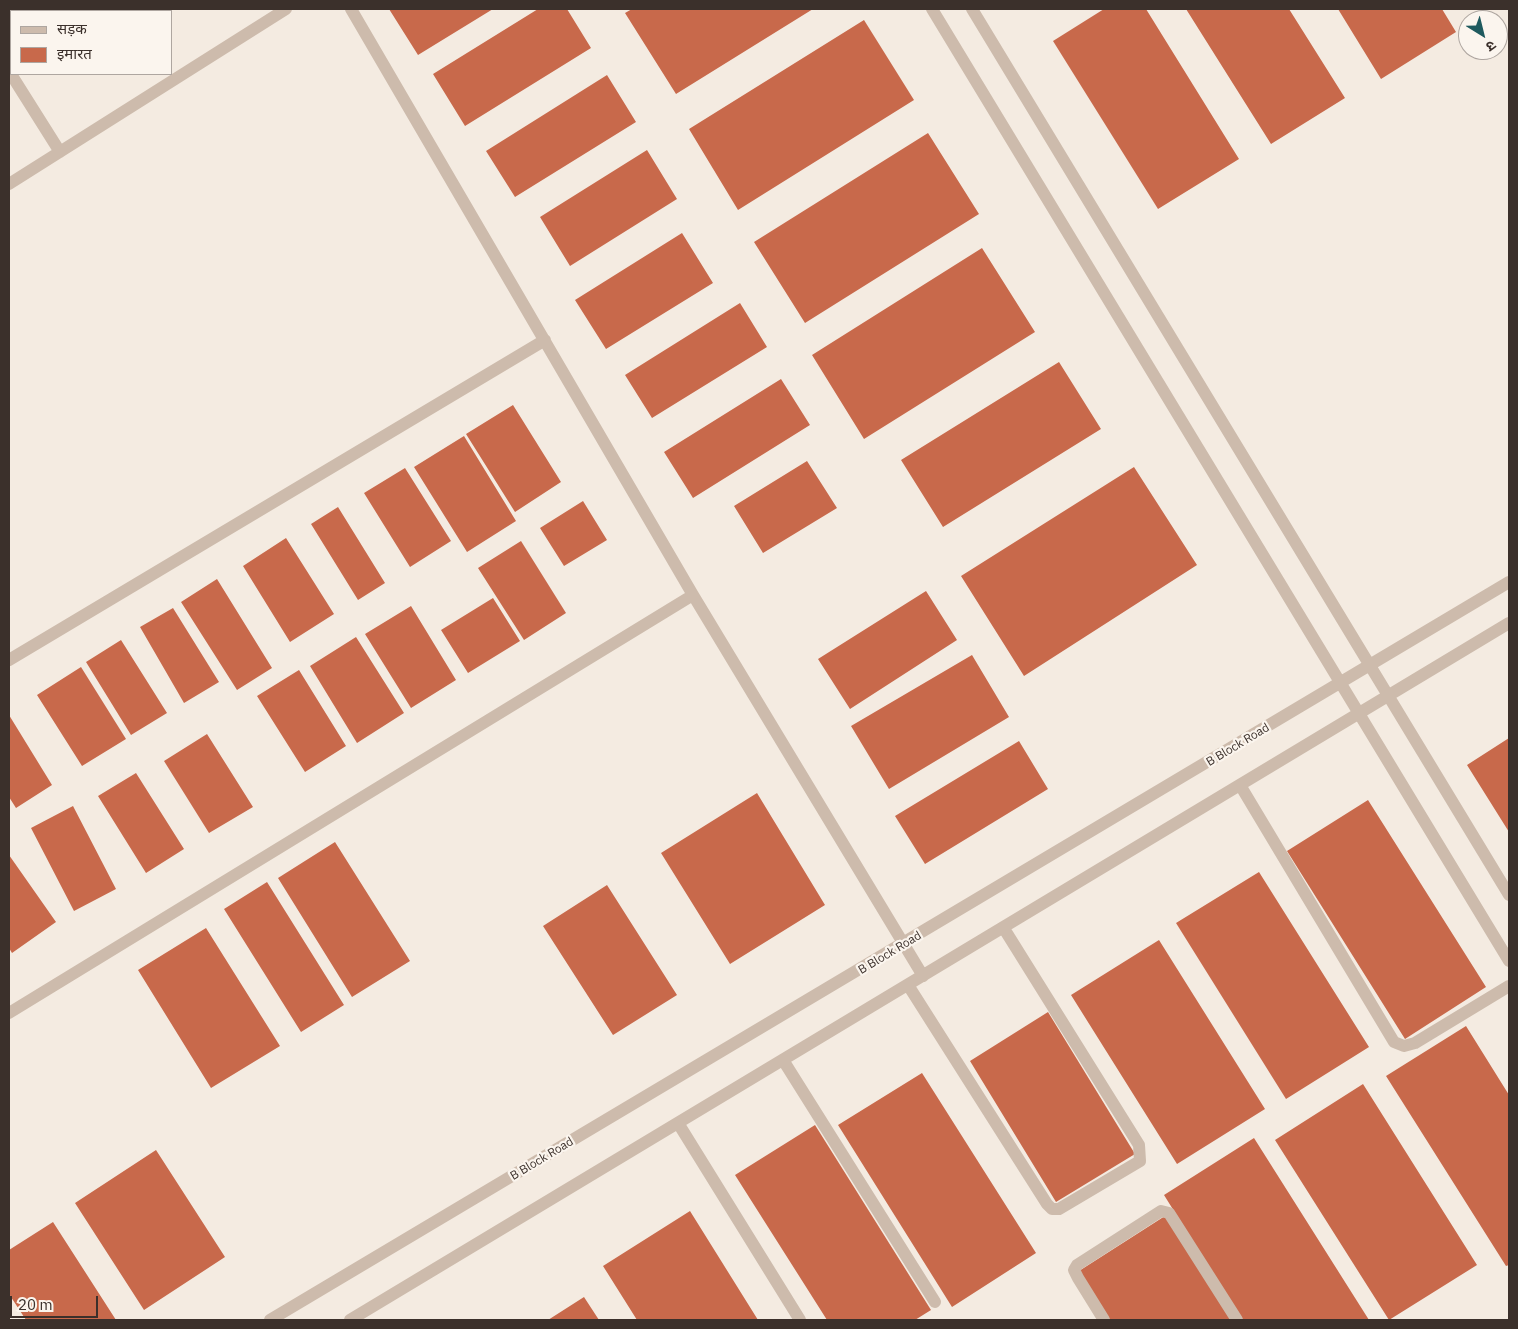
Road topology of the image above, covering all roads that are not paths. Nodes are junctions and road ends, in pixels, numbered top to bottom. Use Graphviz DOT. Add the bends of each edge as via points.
graph roads {
  1 [pos="286,9"];
  2 [pos="351,9"];
  3 [pos="972,9"];
  4 [pos="935,10"];
  5 [pos="12,75"];
  6 [pos="60,152"];
  7 [pos="9,184"];
  8 [pos="545,340"];
  9 [pos="1509,582"];
  10 [pos="693,596"];
  11 [pos="1509,623"];
  12 [pos="9,660"];
  13 [pos="1371,666"];
  14 [pos="1342,683"];
  15 [pos="1389,696"];
  16 [pos="1360,713"];
  17 [pos="1240,785"];
  18 [pos="1509,895"];
  19 [pos="1003,927"];
  20 [pos="904,944"];
  21 [pos="1509,961"];
  22 [pos="923,976"];
  23 [pos="908,985"];
  24 [pos="1509,986"];
  25 [pos="9,1013"];
  26 [pos="784,1060"];
  27 [pos="678,1123"];
  28 [pos="935,1302"];
  29 [pos="270,1320"];
  30 [pos="350,1320"];
  31 [pos="800,1320"];
  32 [pos="1104,1320"];
  33 [pos="1237,1320"];
  1 -- 6 [label="street"];
  2 -- 8 [label="street"];
  3 -- 13 [label="street"];
  4 -- 14 [label="street"];
  5 -- 6 [label="street"];
  6 -- 7 [label="street"];
  8 -- 10 [label="street"];
  8 -- 12 [label="street"];
  9 -- 13 [label="street, B Block Road"];
  10 -- 20 [label="street"];
  10 -- 25 [label="street"];
  11 -- 15 [label="street"];
  13 -- 14 [label="street, B Block Road"];
  13 -- 15 [label="street"];
  14 -- 16 [label="street"];
  14 -- 20 [label="street, B Block Road"];
  15 -- 16 [label="street"];
  15 -- 18 [label="street"];
  16 -- 17 [label="street"];
  16 -- 21 [label="street"];
  17 -- 19 [label="street"];
  17 -- 24 [label="street" via="1394,1042 1404,1046 1415,1043"];
  19 -- 22 [label="street"];
  19 -- 23 [label="street" via="1139,1145 1140,1160 1116,1175 1059,1209 1052,1209"];
  20 -- 22 [label="street"];
  20 -- 29 [label="street, B Block Road"];
  22 -- 23 [label="street"];
  23 -- 26 [label="street"];
  26 -- 27 [label="street"];
  26 -- 28 [label="street"];
  27 -- 30 [label="street"];
  27 -- 31 [label="street"];
  32 -- 33 [label="street" via="1078,1278 1074,1270 1076,1265 1161,1211 1170,1213"];
}
